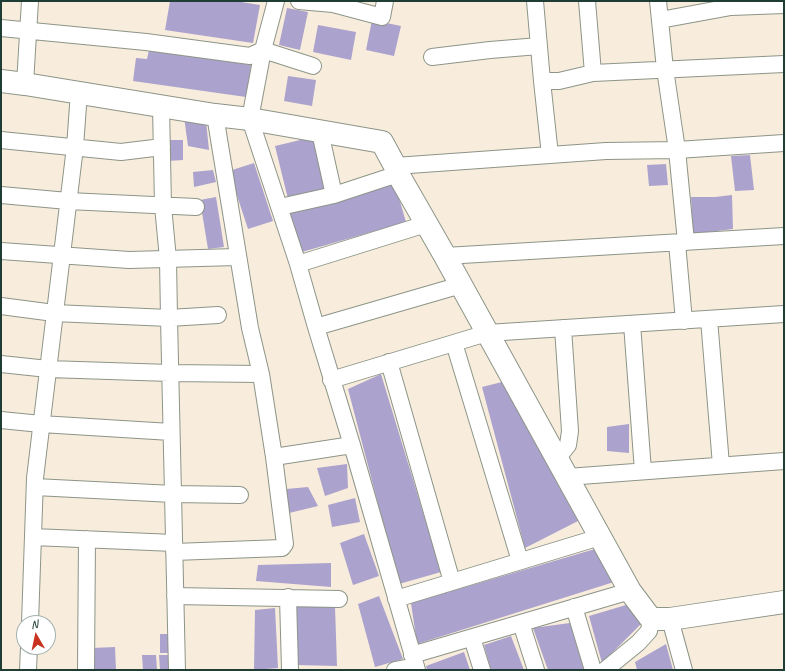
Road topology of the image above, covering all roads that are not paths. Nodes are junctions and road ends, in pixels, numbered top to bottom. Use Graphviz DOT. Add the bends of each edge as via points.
graph roads {
  1 [pos="30,1"];
  2 [pos="276,1"];
  3 [pos="299,1"];
  4 [pos="385,1"];
  5 [pos="535,1"];
  6 [pos="587,1"];
  7 [pos="658,1"];
  8 [pos="334,2"];
  9 [pos="784,5"];
  10 [pos="660,20"];
  11 [pos="1,28"];
  12 [pos="28,30"];
  13 [pos="539,46"];
  14 [pos="263,50"];
  15 [pos="432,57"];
  16 [pos="784,64"];
  17 [pos="313,66"];
  18 [pos="665,69"];
  19 [pos="593,72"];
  20 [pos="1,81"];
  21 [pos="542,81"];
  22 [pos="25,84"];
  23 [pos="79,92"];
  24 [pos="161,106"];
  25 [pos="215,115"];
  26 [pos="250,119"];
  27 [pos="320,132"];
  28 [pos="1,140"];
  29 [pos="784,143"];
  30 [pos="75,147"];
  31 [pos="162,147"];
  32 [pos="677,150"];
  33 [pos="550,155"];
  34 [pos="397,170"];
  35 [pos="1,195"];
  36 [pos="334,195"];
  37 [pos="68,201"];
  38 [pos="162,206"];
  39 [pos="196,207"];
  40 [pos="280,207"];
  41 [pos="426,224"];
  42 [pos="784,236"];
  43 [pos="682,243"];
  44 [pos="1,251"];
  45 [pos="61,256"];
  46 [pos="445,256"];
  47 [pos="237,257"];
  48 [pos="168,259"];
  49 [pos="298,264"];
  50 [pos="461,285"];
  51 [pos="1,306"];
  52 [pos="54,314"];
  53 [pos="784,314"];
  54 [pos="218,315"];
  55 [pos="169,318"];
  56 [pos="709,319"];
  57 [pos="684,321"];
  58 [pos="632,324"];
  59 [pos="316,327"];
  60 [pos="563,328"];
  61 [pos="487,333"];
  62 [pos="454,343"];
  63 [pos="389,362"];
  64 [pos="1,364"];
  65 [pos="48,369"];
  66 [pos="170,374"];
  67 [pos="261,374"];
  68 [pos="332,380"];
  69 [pos="1,420"];
  70 [pos="41,424"];
  71 [pos="171,432"];
  72 [pos="352,445"];
  73 [pos="274,458"];
  74 [pos="784,461"];
  75 [pos="721,465"];
  76 [pos="562,468"];
  77 [pos="643,471"];
  78 [pos="35,487"];
  79 [pos="173,494"];
  80 [pos="240,495"];
  81 [pos="33,537"];
  82 [pos="600,537"];
  83 [pos="87,539"];
  84 [pos="174,548"];
  85 [pos="520,561"];
  86 [pos="452,582"];
  87 [pos="630,591"];
  88 [pos="175,596"];
  89 [pos="288,598"];
  90 [pos="339,599"];
  91 [pos="396,599"];
  92 [pos="784,602"];
  93 [pos="574,607"];
  94 [pos="30,615"];
  95 [pos="661,619"];
  96 [pos="521,623"];
  97 [pos="472,638"];
  98 [pos="625,654"];
  99 [pos="29,655"];
  100 [pos="415,664"];
  101 [pos="28,670"];
  102 [pos="86,670"];
  103 [pos="177,670"];
  104 [pos="290,670"];
  105 [pos="395,670"];
  106 [pos="482,670"];
  107 [pos="536,670"];
  108 [pos="593,670"];
  109 [pos="605,670"];
  110 [pos="629,670"];
  111 [pos="684,670"];
  1 -- 12 [label="street"];
  2 -- 14 [label="street"];
  3 -- 8 [label="street"];
  4 -- 8 [label="street" via="382,17"];
  5 -- 13 [label="street"];
  6 -- 19 [label="street"];
  7 -- 10 [label="street"];
  9 -- 10 [label="street" via="731,7"];
  10 -- 18 [label="street"];
  11 -- 12 [label="street"];
  12 -- 14 [label="street" via="250,56"];
  12 -- 22 [label="street"];
  13 -- 15 [label="street"];
  13 -- 21 [label="street"];
  14 -- 17 [label="street"];
  14 -- 26 [label="street"];
  16 -- 18 [label="street"];
  18 -- 19 [label="street"];
  18 -- 32 [label="street"];
  19 -- 21 [label="street" via="559,81"];
  20 -- 22 [label="street"];
  21 -- 33 [label="street"];
  22 -- 23 [label="street"];
  23 -- 24 [label="street"];
  23 -- 30 [label="street"];
  24 -- 25 [label="street"];
  24 -- 31 [label="street"];
  25 -- 26 [label="street"];
  25 -- 47 [label="street"];
  26 -- 27 [label="street"];
  26 -- 40 [label="street"];
  27 -- 34 [label="street" via="382,142"];
  27 -- 36 [label="street"];
  28 -- 30 [label="street"];
  29 -- 32 [label="street"];
  30 -- 31 [label="street" via="121,152"];
  30 -- 37 [label="street"];
  31 -- 38 [label="street"];
  32 -- 33 [label="street"];
  32 -- 43 [label="street"];
  33 -- 34 [label="street"];
  34 -- 36 [label="street"];
  34 -- 41 [label="street"];
  35 -- 37 [label="street"];
  36 -- 40 [label="street"];
  37 -- 38 [label="street"];
  37 -- 45 [label="street"];
  38 -- 39 [label="street"];
  38 -- 48 [label="street"];
  40 -- 49 [label="street"];
  41 -- 46 [label="street"];
  41 -- 49 [label="street"];
  42 -- 43 [label="street"];
  43 -- 46 [label="street"];
  43 -- 57 [label="street"];
  44 -- 45 [label="street"];
  45 -- 48 [label="street" via="129,260"];
  45 -- 52 [label="street"];
  46 -- 50 [label="street"];
  47 -- 48 [label="street"];
  47 -- 67 [label="street"];
  48 -- 55 [label="street"];
  49 -- 59 [label="street"];
  50 -- 59 [label="street"];
  50 -- 61 [label="street"];
  51 -- 52 [label="street"];
  52 -- 55 [label="street"];
  52 -- 65 [label="street"];
  53 -- 56 [label="street"];
  54 -- 55 [label="street"];
  55 -- 66 [label="street"];
  56 -- 57 [label="street"];
  56 -- 75 [label="street"];
  57 -- 58 [label="street"];
  58 -- 60 [label="street"];
  58 -- 77 [label="street"];
  59 -- 68 [label="street"];
  60 -- 61 [label="street"];
  60 -- 76 [label="street" via="570,431"];
  61 -- 62 [label="street"];
  61 -- 76 [label="street"];
  62 -- 63 [label="street"];
  62 -- 85 [label="street"];
  63 -- 68 [label="street"];
  63 -- 86 [label="street"];
  64 -- 65 [label="street"];
  65 -- 66 [label="street"];
  65 -- 70 [label="street"];
  66 -- 67 [label="street"];
  66 -- 71 [label="street"];
  67 -- 73 [label="street"];
  68 -- 72 [label="street"];
  69 -- 70 [label="street"];
  70 -- 71 [label="street"];
  70 -- 78 [label="street"];
  71 -- 79 [label="street"];
  72 -- 73 [label="street"];
  72 -- 91 [label="street"];
  73 -- 84 [label="street" via="284,546 282,548"];
  74 -- 75 [label="street"];
  75 -- 77 [label="street"];
  76 -- 77 [label="street"];
  76 -- 82 [label="street"];
  78 -- 79 [label="street"];
  78 -- 81 [label="street"];
  79 -- 80 [label="street"];
  79 -- 84 [label="street"];
  81 -- 83 [label="street"];
  81 -- 94 [label="street"];
  82 -- 85 [label="street"];
  82 -- 87 [label="street"];
  83 -- 84 [label="street"];
  83 -- 102 [label="street"];
  84 -- 88 [label="street"];
  85 -- 86 [label="street"];
  86 -- 91 [label="street"];
  87 -- 93 [label="street"];
  87 -- 95 [label="street"];
  88 -- 89 [label="street"];
  88 -- 103 [label="street"];
  89 -- 90 [label="street"];
  89 -- 104 [label="street"];
  91 -- 100 [label="street"];
  92 -- 95 [label="street"];
  93 -- 96 [label="street"];
  93 -- 108 [label="street"];
  95 -- 98 [label="street"];
  95 -- 111 [label="street"];
  96 -- 97 [label="street"];
  96 -- 107 [label="street"];
  97 -- 100 [label="street"];
  97 -- 106 [label="street"];
  98 -- 109 [label="street"];
  98 -- 110 [label="street"];
  99 -- 101 [label="street"];
  100 -- 105 [label="street"];
}
